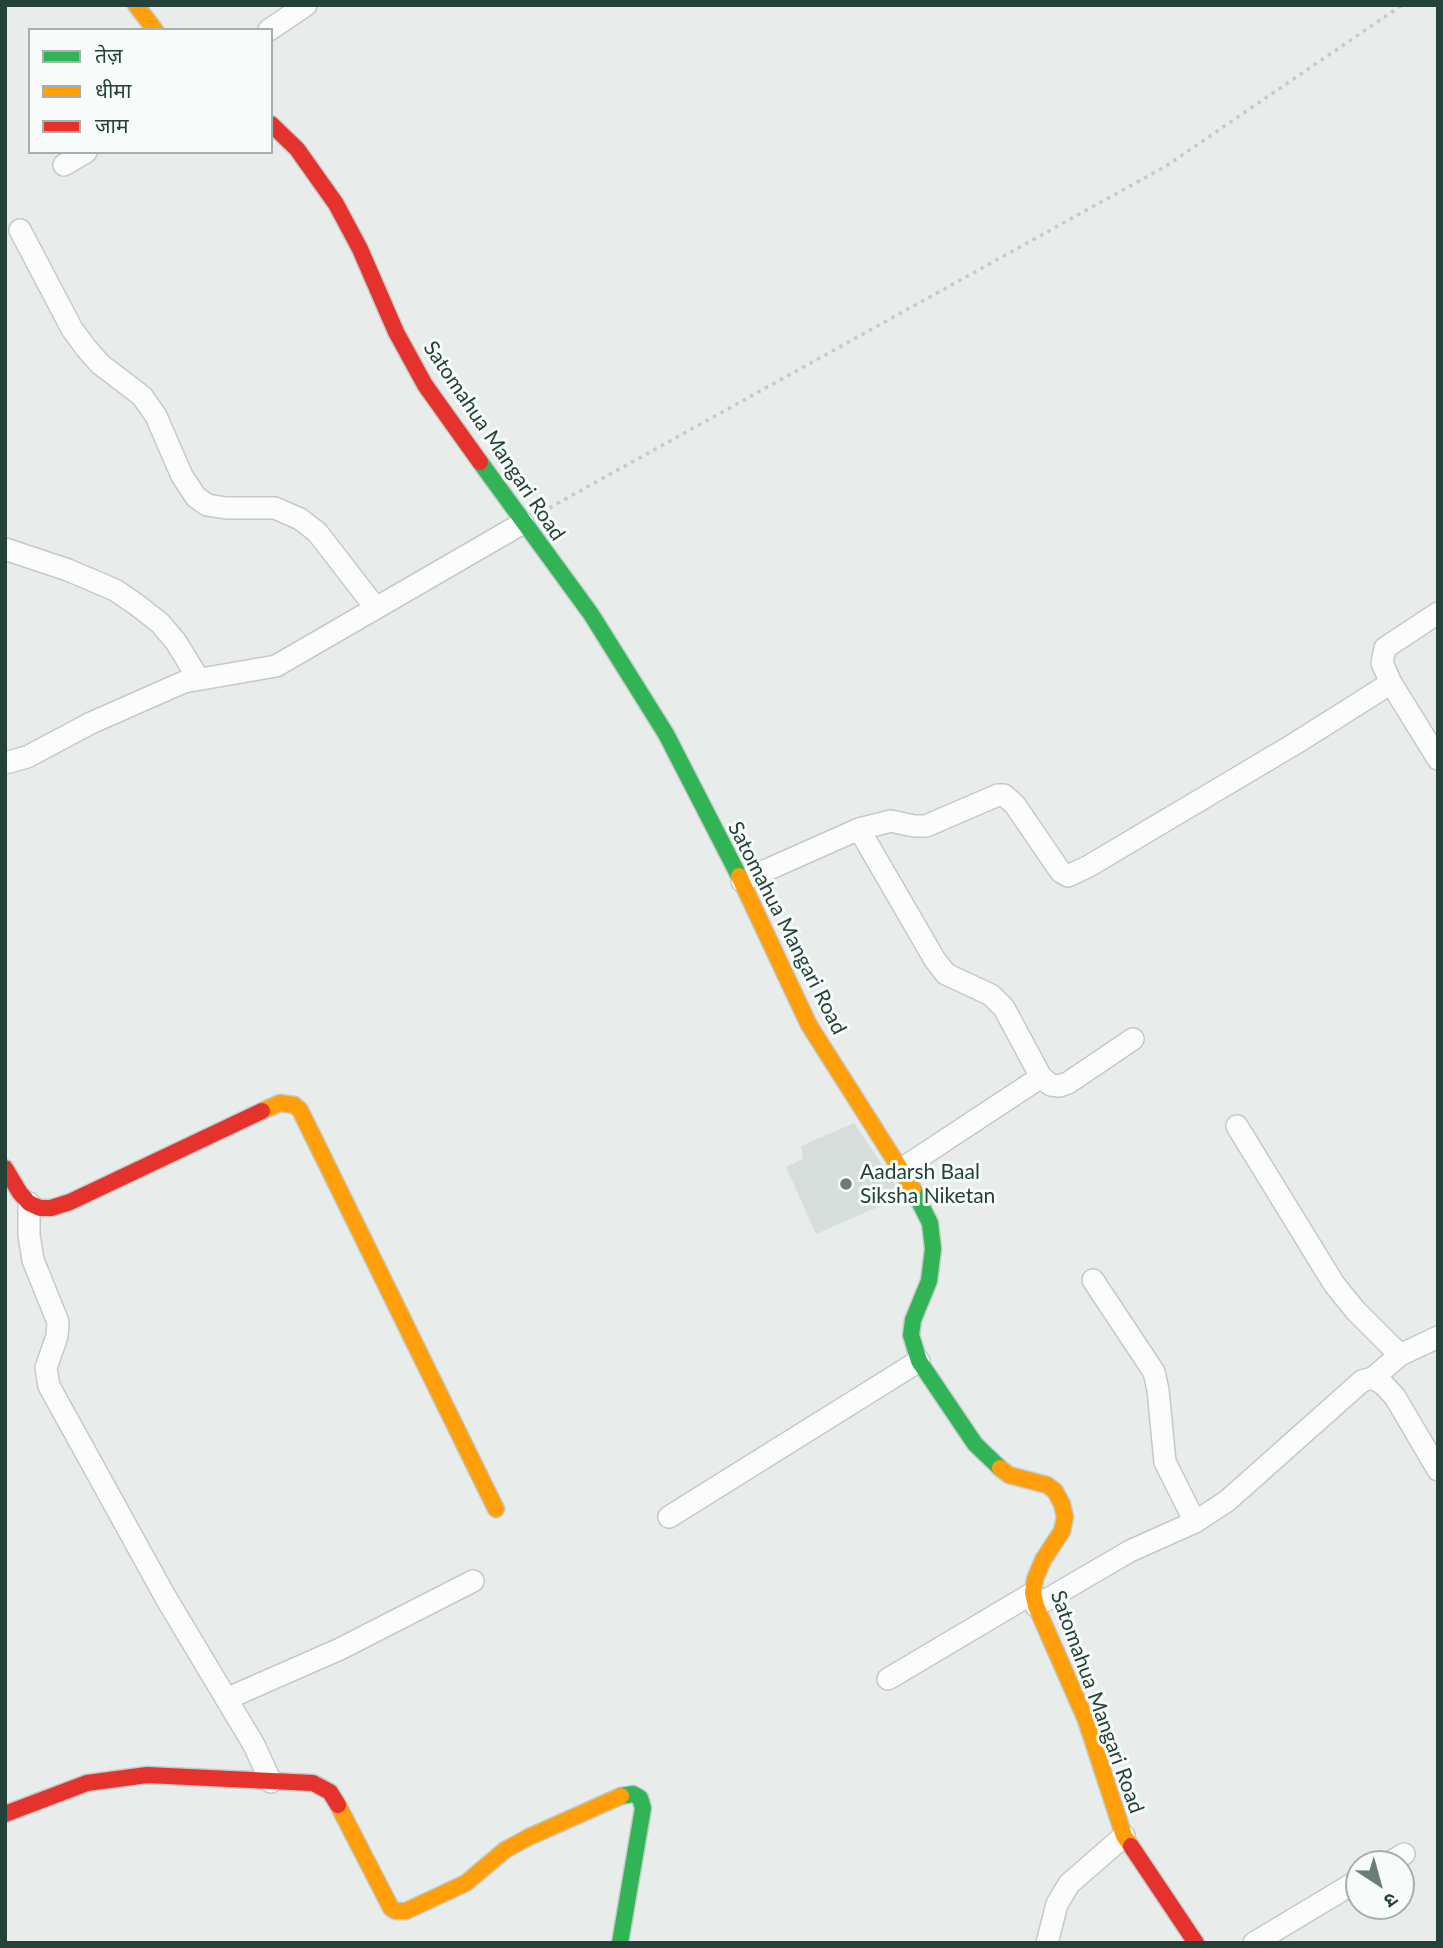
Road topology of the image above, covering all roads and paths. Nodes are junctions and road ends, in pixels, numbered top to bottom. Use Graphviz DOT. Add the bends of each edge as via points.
graph roads {
  1 [pos="136,5"];
  2 [pos="306,5"];
  3 [pos="1402,5"];
  4 [pos="153,28"];
  5 [pos="272,28"];
  6 [pos="273,126"];
  7 [pos="83,154"];
  8 [pos="64,165"];
  9 [pos="20,230"];
  10 [pos="523,523"];
  11 [pos="5,549"];
  12 [pos="375,607"];
  13 [pos="1438,613"];
  14 [pos="198,678"];
  15 [pos="1391,684"];
  16 [pos="1438,759"];
  17 [pos="5,763"];
  18 [pos="859,829"];
  19 [pos="742,881"];
  20 [pos="1132,1040"];
  21 [pos="1041,1077"];
  22 [pos="1237,1126"];
  23 [pos="5,1168"];
  24 [pos="900,1170"];
  25 [pos="29,1203"];
  26 [pos="1093,1280"];
  27 [pos="1438,1337"];
  28 [pos="1399,1355"];
  29 [pos="919,1361"];
  30 [pos="1373,1378"];
  31 [pos="1438,1470"];
  32 [pos="496,1508"];
  33 [pos="669,1517"];
  34 [pos="1195,1522"];
  35 [pos="473,1581"];
  36 [pos="1035,1600"];
  37 [pos="888,1679"];
  38 [pos="226,1699"];
  39 [pos="271,1782"];
  40 [pos="5,1814"];
  41 [pos="1124,1836"];
  42 [pos="1345,1888"];
  43 [pos="620,1943"];
  44 [pos="1047,1943"];
  45 [pos="1196,1943"];
  46 [pos="1254,1943"];
  1 -- 4 [label="street"];
  2 -- 5 [label="street"];
  3 -- 10 [label="path" via="1156,172"];
  6 -- 10 [label="street, Satomahua Mangari Road" via="297,149 336,204 425,385"];
  7 -- 8 [label="street"];
  9 -- 12 [label="street" via="72,329 100,364 142,396 156,416 196,497 207,505 226,508 275,508 300,519 317,532"];
  10 -- 12 [label="street"];
  10 -- 19 [label="street, Satomahua Mangari Road" via="591,614 666,734"];
  11 -- 14 [label="street" via="115,590 160,623"];
  12 -- 14 [label="street" via="276,666"];
  13 -- 15 [label="street" via="1385,648 1382,663"];
  14 -- 17 [label="street"];
  15 -- 16 [label="street"];
  15 -- 18 [label="street" via="1068,876 1004,795 926,826 891,821"];
  18 -- 19 [label="street"];
  18 -- 21 [label="street" via="935,960 946,974 991,995 1004,1008"];
  19 -- 24 [label="street, Satomahua Mangari Road" via="809,1025"];
  20 -- 21 [label="street" via="1068,1083 1051,1085"];
  21 -- 24 [label="street"];
  22 -- 28 [label="street" via="1334,1284"];
  23 -- 25 [label="street"];
  24 -- 29 [label="street, Satomahua Mangari Road" via="930,1223 933,1249 929,1281 911,1335"];
  25 -- 32 [label="street" via="51,1208 70,1202 270,1107 294,1105"];
  25 -- 38 [label="street" via="33,1260 58,1322 46,1368 49,1386"];
  26 -- 34 [label="street" via="1154,1373 1165,1462"];
  27 -- 28 [label="street"];
  28 -- 30 [label="street"];
  29 -- 33 [label="street"];
  29 -- 36 [label="street, Satomahua Mangari Road" via="975,1444 995,1464 1009,1475 1047,1485 1062,1504 1062,1531 1035,1580"];
  30 -- 31 [label="street" via="1395,1397"];
  30 -- 34 [label="street" via="1352,1389 1249,1483"];
  34 -- 36 [label="street"];
  35 -- 38 [label="street" via="340,1649"];
  36 -- 37 [label="street"];
  36 -- 41 [label="street, Satomahua Mangari Road" via="1086,1720"];
  38 -- 39 [label="street"];
  39 -- 40 [label="street" via="123,1777 87,1783"];
  39 -- 43 [label="street" via="313,1783 330,1792 380,1891 396,1911 414,1909 466,1883 505,1850 529,1837 633,1794 640,1798 642,1821"];
  41 -- 44 [label="street" via="1069,1884"];
  41 -- 45 [label="street, Satomahua Mangari Road"];
  42 -- 46 [label="street"];
}
